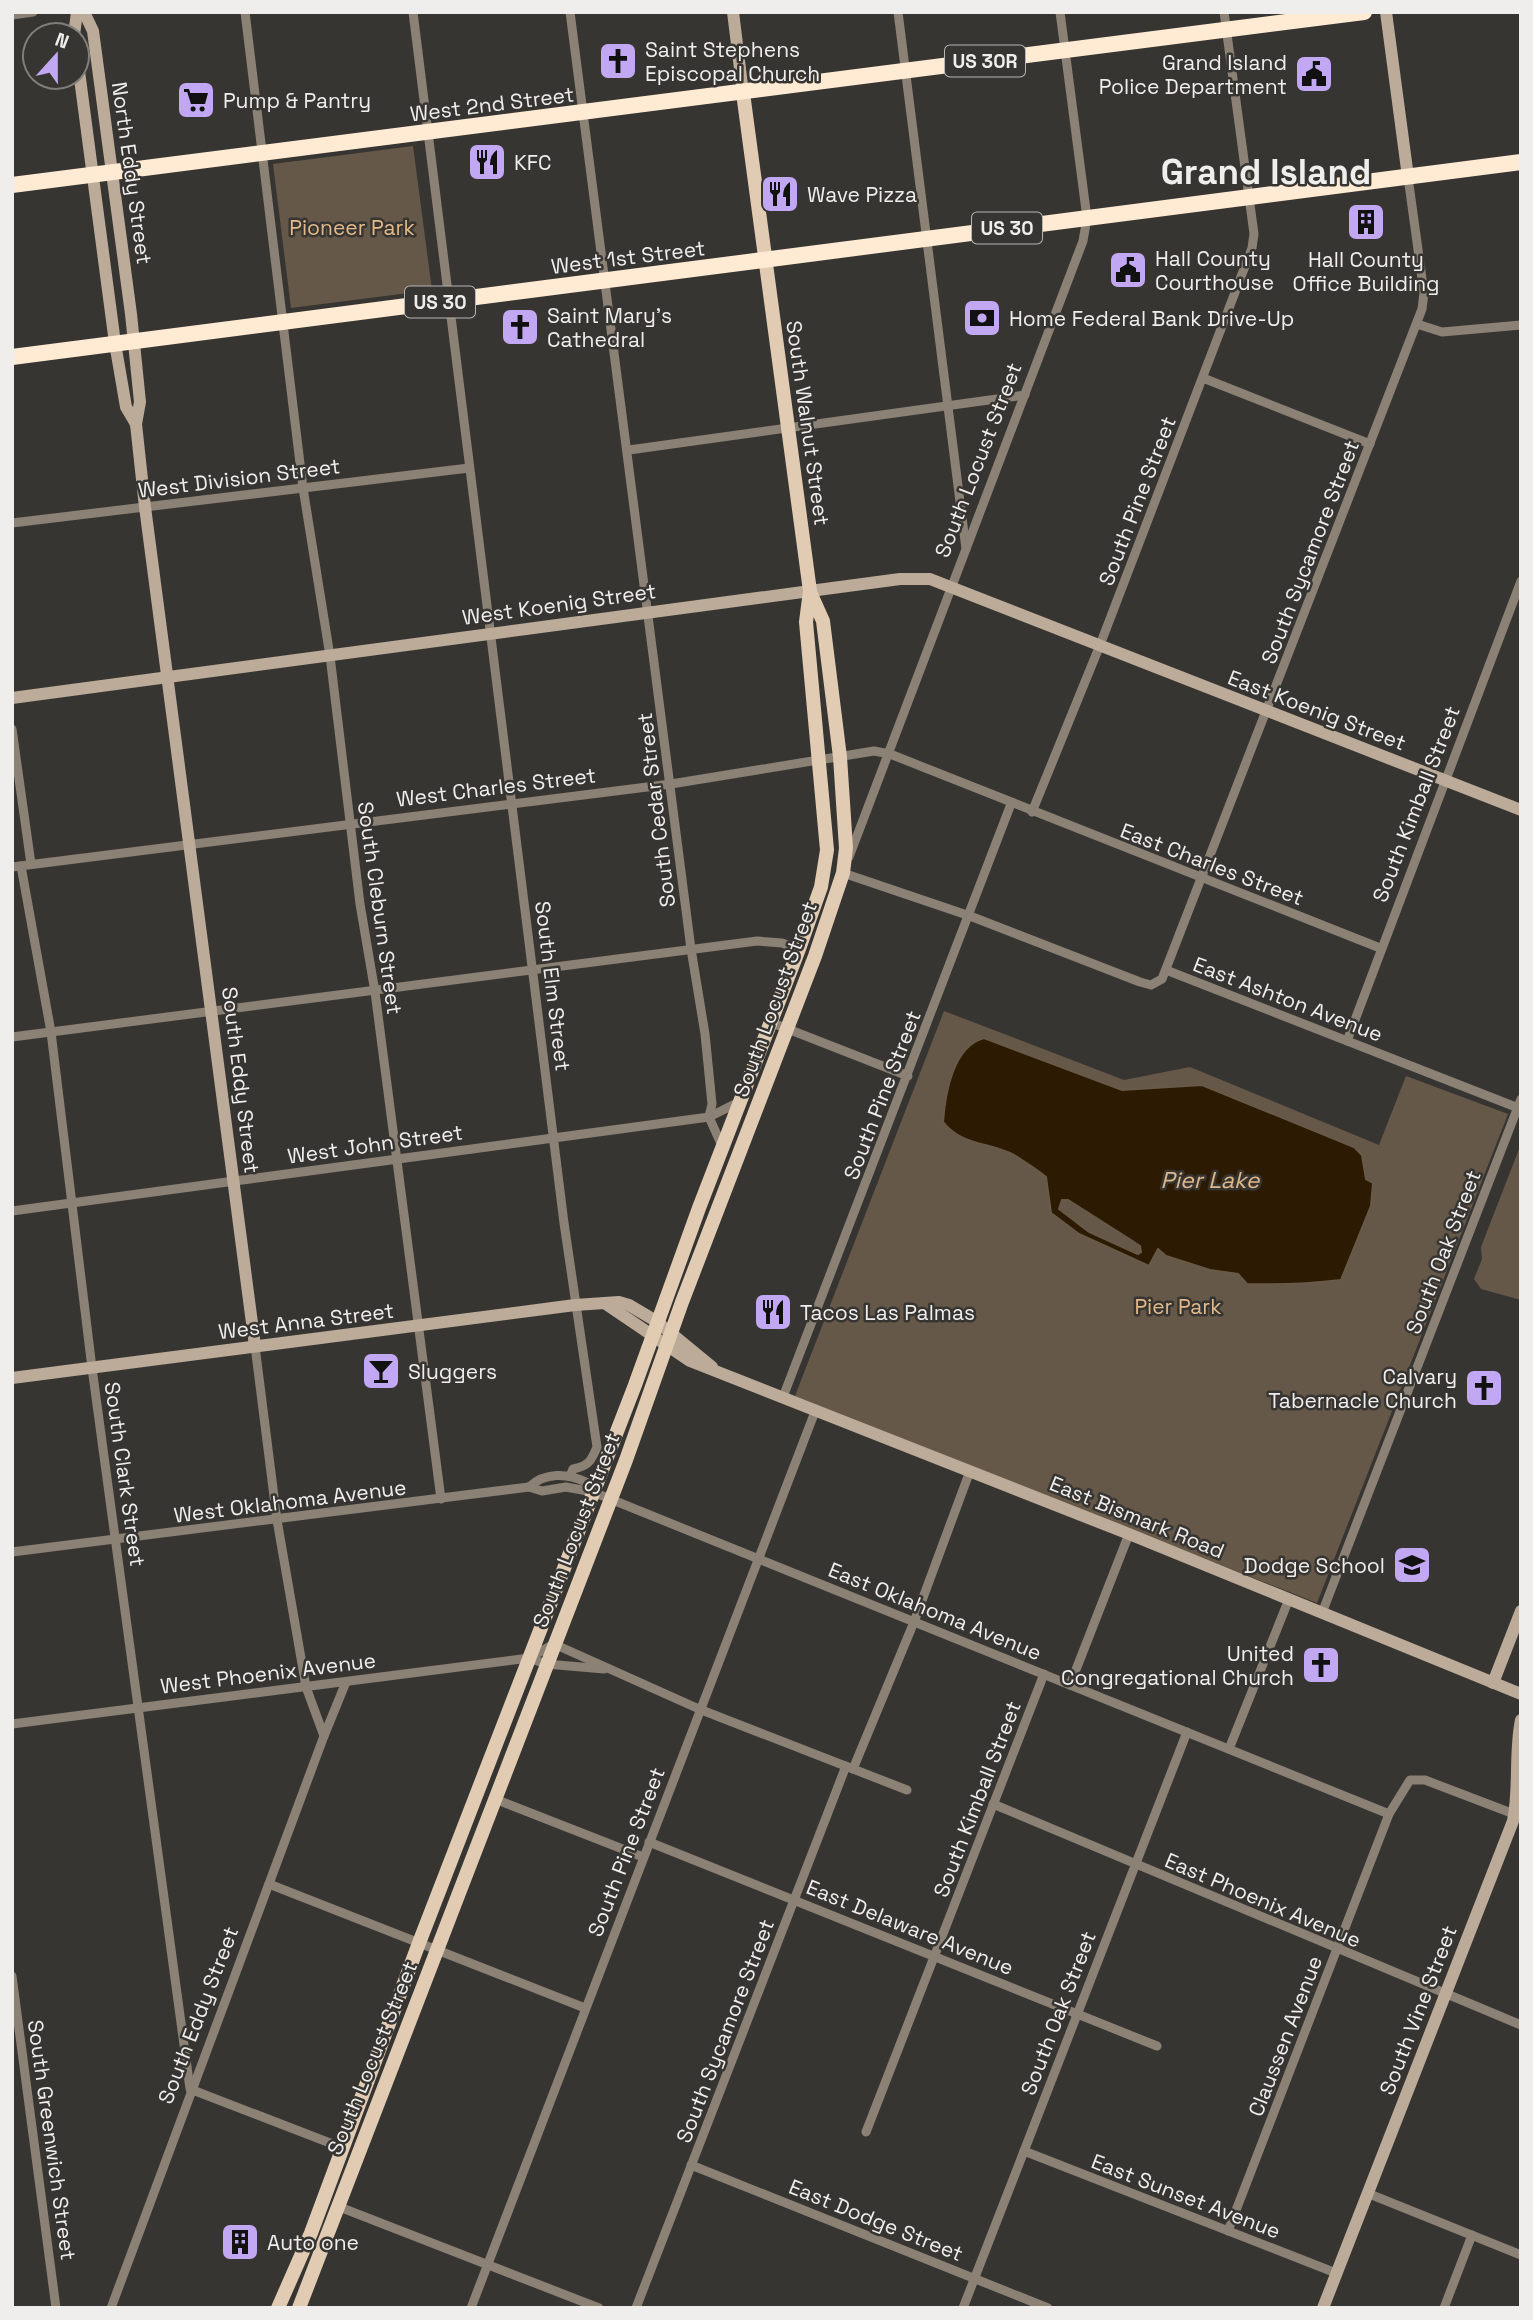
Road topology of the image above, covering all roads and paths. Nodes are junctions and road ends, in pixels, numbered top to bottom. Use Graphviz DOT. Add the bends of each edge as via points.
graph roads {
  1 [pos="33,12"];
  2 [pos="84,12"];
  3 [pos="245,12"];
  4 [pos="413,12"];
  5 [pos="570,12"];
  6 [pos="733,12"];
  7 [pos="898,12"];
  8 [pos="1060,12"];
  9 [pos="1224,12"];
  10 [pos="1364,12"];
  11 [pos="1386,12"];
  12 [pos="12,15"];
  13 [pos="1226,30"];
  14 [pos="1066,51"];
  15 [pos="906,71"];
  16 [pos="82,91"];
  17 [pos="743,93"];
  18 [pos="583,113"];
  19 [pos="428,133"];
  20 [pos="261,153"];
  21 [pos="1521,162"];
  22 [pos="113,173"];
  23 [pos="93,176"];
  24 [pos="1408,177"];
  25 [pos="12,184"];
  26 [pos="1249,197"];
  27 [pos="1087,218"];
  28 [pos="928,238"];
  29 [pos="766,260"];
  30 [pos="607,281"];
  31 [pos="450,300"];
  32 [pos="283,322"];
  33 [pos="1417,324"];
  34 [pos="1521,325"];
  35 [pos="134,340"];
  36 [pos="115,343"];
  37 [pos="12,357"];
  38 [pos="1203,379"];
  39 [pos="1025,395"];
  40 [pos="949,404"];
  41 [pos="136,425"];
  42 [pos="788,430"];
  43 [pos="1370,444"];
  44 [pos="629,450"];
  45 [pos="469,468"];
  46 [pos="303,488"];
  47 [pos="145,507"];
  48 [pos="12,523"];
  49 [pos="966,551"];
  50 [pos="1521,581"];
  51 [pos="953,587"];
  52 [pos="810,591"];
  53 [pos="649,612"];
  54 [pos="489,633"];
  55 [pos="1100,645"];
  56 [pos="330,656"];
  57 [pos="168,678"];
  58 [pos="12,698"];
  59 [pos="1267,711"];
  60 [pos="12,729"];
  61 [pos="890,754"];
  62 [pos="840,757"];
  63 [pos="819,761"];
  64 [pos="1444,780"];
  65 [pos="671,784"];
  66 [pos="512,803"];
  67 [pos="1011,804"];
  68 [pos="1521,810"];
  69 [pos="1032,812"];
  70 [pos="351,823"];
  71 [pos="191,843"];
  72 [pos="21,866"];
  73 [pos="843,873"];
  74 [pos="1202,879"];
  75 [pos="970,916"];
  76 [pos="1381,948"];
  77 [pos="691,949"];
  78 [pos="799,949"];
  79 [pos="533,970"];
  80 [pos="1166,970"];
  81 [pos="374,992"];
  82 [pos="213,1013"];
  83 [pos="771,1022"];
  84 [pos="788,1029"];
  85 [pos="51,1032"];
  86 [pos="12,1037"];
  87 [pos="1347,1041"];
  88 [pos="908,1076"];
  89 [pos="740,1102"];
  90 [pos="1520,1105"];
  91 [pos="709,1117"];
  92 [pos="554,1138"];
  93 [pos="722,1146"];
  94 [pos="396,1159"];
  95 [pos="234,1181"];
  96 [pos="72,1203"];
  97 [pos="12,1211"];
  98 [pos="575,1305"];
  99 [pos="417,1326"];
  100 [pos="654,1328"];
  101 [pos="670,1341"];
  102 [pos="255,1346"];
  103 [pos="713,1367"];
  104 [pos="92,1368"];
  105 [pos="12,1378"];
  106 [pos="783,1396"];
  107 [pos="816,1409"];
  108 [pos="970,1471"];
  109 [pos="570,1476"];
  110 [pos="529,1487"];
  111 [pos="593,1492"];
  112 [pos="442,1499"];
  113 [pos="610,1499"];
  114 [pos="277,1520"];
  115 [pos="1129,1534"];
  116 [pos="117,1540"];
  117 [pos="12,1552"];
  118 [pos="757,1556"];
  119 [pos="1289,1599"];
  120 [pos="1521,1612"];
  121 [pos="1322,1613"];
  122 [pos="914,1622"];
  123 [pos="554,1644"];
  124 [pos="529,1658"];
  125 [pos="546,1664"];
  126 [pos="606,1669"];
  127 [pos="1044,1674"];
  128 [pos="346,1682"];
  129 [pos="1493,1683"];
  130 [pos="1070,1685"];
  131 [pos="306,1687"];
  132 [pos="1521,1694"];
  133 [pos="141,1708"];
  134 [pos="699,1709"];
  135 [pos="1521,1720"];
  136 [pos="12,1724"];
  137 [pos="1187,1732"];
  138 [pos="324,1736"];
  139 [pos="1229,1749"];
  140 [pos="849,1768"];
  141 [pos="907,1790"];
  142 [pos="495,1799"];
  143 [pos="993,1804"];
  144 [pos="1389,1814"];
  145 [pos="1514,1814"];
  146 [pos="649,1842"];
  147 [pos="643,1857"];
  148 [pos="1134,1864"];
  149 [pos="269,1884"];
  150 [pos="794,1900"];
  151 [pos="419,1942"];
  152 [pos="438,1950"];
  153 [pos="1337,1950"];
  154 [pos="935,1956"];
  155 [pos="12,1976"];
  156 [pos="1445,1994"];
  157 [pos="585,2008"];
  158 [pos="1077,2012"];
  159 [pos="1521,2025"];
  160 [pos="1157,2046"];
  161 [pos="23,2053"];
  162 [pos="12,2055"];
  163 [pos="190,2089"];
  164 [pos="866,2132"];
  165 [pos="343,2148"];
  166 [pos="1024,2151"];
  167 [pos="691,2165"];
  168 [pos="1367,2193"];
  169 [pos="337,2206"];
  170 [pos="1228,2231"];
  171 [pos="1472,2235"];
  172 [pos="1521,2255"];
  173 [pos="487,2264"];
  174 [pos="1336,2273"];
  175 [pos="974,2278"];
  176 [pos="56,2308"];
  177 [pos="111,2308"];
  178 [pos="278,2308"];
  179 [pos="299,2308"];
  180 [pos="471,2308"];
  181 [pos="599,2308"];
  182 [pos="636,2308"];
  183 [pos="963,2308"];
  184 [pos="1048,2308"];
  185 [pos="1323,2308"];
  186 [pos="1444,2308"];
  1 -- 12 [label="street"];
  2 -- 22 [label="street, North Eddy Street" via="93,31"];
  3 -- 20 [label="street, South Cleburn Street"];
  4 -- 19 [label="street"];
  5 -- 18 [label="street"];
  6 -- 17 [label="street"];
  7 -- 15 [label="street"];
  8 -- 14 [label="street, South Locust Street"];
  9 -- 13 [label="street, South Pine Street"];
  10 -- 13 [label="highway, US 30R"];
  11 -- 24 [label="street"];
  13 -- 14 [label="highway, West 2nd Street / US 30R"];
  13 -- 26 [label="street, South Pine Street"];
  14 -- 15 [label="highway, West 2nd Street / US 30R"];
  14 -- 27 [label="street, South Locust Street"];
  15 -- 17 [label="highway, West 2nd Street / US 30R"];
  15 -- 28 [label="street"];
  16 -- 23 [label="street, North Eddy Street"];
  17 -- 18 [label="highway, West 2nd Street / US 30R"];
  17 -- 29 [label="main road, South Walnut Street"];
  18 -- 19 [label="highway, West 2nd Street / US 30R"];
  18 -- 30 [label="street"];
  19 -- 20 [label="highway, West 2nd Street / US 30R"];
  19 -- 31 [label="street"];
  20 -- 22 [label="highway, West 2nd Street / US 30R"];
  20 -- 32 [label="street, South Cleburn Street"];
  21 -- 24 [label="highway, US 30"];
  22 -- 23 [label="highway, West 2nd Street / US 30R"];
  22 -- 35 [label="street, North Eddy Street"];
  23 -- 25 [label="highway, West 2nd Street / US 30R"];
  23 -- 36 [label="street, North Eddy Street"];
  24 -- 26 [label="highway, US 30"];
  24 -- 33 [label="street, South Sycamore Street" via="1424,293"];
  26 -- 27 [label="highway, West 1st Street / US 30"];
  26 -- 38 [label="street, South Pine Street" via="1252,247"];
  27 -- 28 [label="highway, West 1st Street / US 30"];
  27 -- 39 [label="street, South Locust Street" via="1080,251"];
  28 -- 29 [label="highway, West 1st Street / US 30"];
  28 -- 40 [label="street"];
  29 -- 30 [label="highway, West 1st Street / US 30"];
  29 -- 42 [label="main road, South Walnut Street"];
  30 -- 31 [label="highway, West 1st Street / US 30"];
  30 -- 44 [label="street"];
  31 -- 32 [label="highway, West 1st Street / US 30"];
  31 -- 45 [label="street"];
  32 -- 35 [label="highway, West 1st Street / US 30"];
  32 -- 46 [label="street, South Cleburn Street"];
  33 -- 34 [label="street" via="1442,332"];
  33 -- 43 [label="street, South Sycamore Street"];
  35 -- 36 [label="highway, West 1st Street / US 30"];
  35 -- 41 [label="street, South Eddy Street" via="140,402"];
  36 -- 37 [label="highway, West 1st Street / US 30"];
  36 -- 41 [label="street, South Eddy Street" via="126,407"];
  38 -- 43 [label="street"];
  38 -- 55 [label="street, South Pine Street"];
  39 -- 40 [label="street"];
  39 -- 49 [label="street, South Locust Street"];
  40 -- 42 [label="street"];
  40 -- 49 [label="street"];
  41 -- 47 [label="street, South Eddy Street"];
  42 -- 44 [label="street"];
  42 -- 52 [label="main road, South Walnut Street"];
  43 -- 59 [label="street, South Sycamore Street"];
  44 -- 53 [label="street, South Cedar Street"];
  45 -- 46 [label="street, West Division Street"];
  45 -- 54 [label="street, South Elm Street"];
  46 -- 47 [label="street, West Division Street"];
  46 -- 56 [label="street, South Cleburn Street"];
  47 -- 48 [label="street, West Division Street"];
  47 -- 57 [label="street, South Eddy Street"];
  49 -- 51 [label="street, South Locust Street"];
  50 -- 64 [label="street, South Kimball Street"];
  51 -- 52 [label="street, West Koenig Street" via="930,579 900,579"];
  51 -- 55 [label="street, West Koenig Street"];
  51 -- 61 [label="street, South Locust Street"];
  52 -- 53 [label="street, West Koenig Street"];
  52 -- 62 [label="main road, South Walnut Street" via="823,621"];
  52 -- 63 [label="main road, South Walnut Street" via="806,622"];
  53 -- 54 [label="street, West Koenig Street"];
  53 -- 65 [label="street, South Cedar Street"];
  54 -- 56 [label="street, West Koenig Street"];
  54 -- 66 [label="street, South Elm Street"];
  55 -- 59 [label="street, East Koenig Street"];
  55 -- 69 [label="street, South Pine Street"];
  56 -- 57 [label="street, West Koenig Street"];
  56 -- 70 [label="street, South Cleburn Street"];
  57 -- 58 [label="street, West Koenig Street"];
  57 -- 71 [label="street, South Eddy Street"];
  59 -- 64 [label="street, East Koenig Street"];
  59 -- 74 [label="street, South Sycamore Street"];
  60 -- 72 [label="street, South Clark Street"];
  61 -- 62 [label="street, West Charles Street" via="874,751"];
  61 -- 67 [label="street"];
  61 -- 73 [label="street, South Locust Street"];
  62 -- 63 [label="street, West Charles Street"];
  62 -- 73 [label="main road, South Locust Street" via="846,848"];
  63 -- 65 [label="street, West Charles Street"];
  63 -- 78 [label="main road, South Locust Street" via="827,850 821,887"];
  64 -- 68 [label="street, East Koenig Street"];
  64 -- 76 [label="street, South Kimball Street"];
  65 -- 66 [label="street, West Charles Street"];
  65 -- 77 [label="street, South Cedar Street"];
  66 -- 70 [label="street, West Charles Street"];
  66 -- 79 [label="street, South Elm Street"];
  67 -- 69 [label="street, East Charles Street"];
  67 -- 75 [label="street, South Pine Street"];
  69 -- 74 [label="street, East Charles Street"];
  70 -- 71 [label="street, West Charles Street"];
  70 -- 81 [label="street, South Cleburn Street"];
  71 -- 72 [label="street, West Charles Street"];
  71 -- 82 [label="street, South Eddy Street"];
  72 -- 85 [label="street, South Clark Street"];
  73 -- 75 [label="street"];
  73 -- 84 [label="main road, South Locust Street"];
  74 -- 76 [label="street, East Charles Street"];
  74 -- 80 [label="street, South Sycamore Street"];
  75 -- 80 [label="street, East Ashton Avenue" via="1151,985 1162,979"];
  75 -- 88 [label="street, South Pine Street"];
  76 -- 87 [label="street, South Kimball Street"];
  77 -- 78 [label="street" via="757,941"];
  77 -- 79 [label="street"];
  77 -- 91 [label="street, South Cedar Street" via="705,1034 712,1104"];
  78 -- 83 [label="main road, South Locust Street"];
  79 -- 81 [label="street"];
  79 -- 92 [label="street, South Elm Street"];
  80 -- 87 [label="street, East Ashton Avenue"];
  81 -- 82 [label="street"];
  81 -- 94 [label="street, South Cleburn Street"];
  82 -- 85 [label="street"];
  82 -- 95 [label="street, South Eddy Street"];
  83 -- 84 [label="street"];
  83 -- 89 [label="main road, South Locust Street"];
  84 -- 88 [label="street"];
  84 -- 101 [label="main road, South Locust Street"];
  85 -- 86 [label="street"];
  85 -- 96 [label="street, South Clark Street"];
  87 -- 90 [label="street, East Ashton Avenue"];
  88 -- 106 [label="street, South Pine Street"];
  89 -- 91 [label="street, West John Street"];
  89 -- 93 [label="main road, South Locust Street"];
  90 -- 121 [label="street, South Oak Street"];
  91 -- 92 [label="street, West John Street"];
  91 -- 93 [label="street, South Cedar Street"];
  92 -- 94 [label="street, West John Street"];
  92 -- 98 [label="street, South Elm Street"];
  93 -- 100 [label="main road, South Locust Street"];
  94 -- 95 [label="street, West John Street"];
  94 -- 99 [label="street, South Cleburn Street"];
  95 -- 96 [label="street, West John Street"];
  95 -- 102 [label="street, South Eddy Street"];
  96 -- 97 [label="street, West John Street"];
  96 -- 104 [label="street, South Clark Street"];
  98 -- 99 [label="street, West Anna Street"];
  98 -- 100 [label="street, West Anna Street" via="629,1305"];
  98 -- 109 [label="street, South Elm Street" via="597,1447 591,1461 573,1469"];
  99 -- 102 [label="street, West Anna Street"];
  99 -- 112 [label="street, South Cleburn Street"];
  100 -- 101 [label="street, West Anna Street"];
  100 -- 111 [label="main road, South Locust Street"];
  101 -- 103 [label="street, West Anna Street" via="690,1361"];
  101 -- 113 [label="main road, South Locust Street"];
  102 -- 104 [label="street, West Anna Street"];
  102 -- 114 [label="street, South Eddy Street"];
  103 -- 106 [label="street, East Bismark Road"];
  104 -- 105 [label="street, West Anna Street"];
  104 -- 116 [label="street, South Clark Street"];
  106 -- 107 [label="street, East Bismark Road"];
  107 -- 108 [label="street, East Bismark Road"];
  107 -- 118 [label="street, South Pine Street"];
  108 -- 115 [label="street, East Bismark Road"];
  108 -- 122 [label="street, South Sycamore Street"];
  109 -- 110 [label="street, West Oklahoma Avenue" via="539,1478"];
  109 -- 111 [label="street, West Oklahoma Avenue" via="586,1482"];
  110 -- 111 [label="street, West Oklahoma Avenue"];
  110 -- 112 [label="street, West Oklahoma Avenue"];
  111 -- 113 [label="street, West Oklahoma Avenue"];
  111 -- 124 [label="main road, South Locust Street"];
  112 -- 114 [label="street, West Oklahoma Avenue"];
  113 -- 118 [label="street, West Oklahoma Avenue"];
  113 -- 123 [label="main road, South Locust Street"];
  114 -- 116 [label="street, West Oklahoma Avenue"];
  114 -- 131 [label="street, South Eddy Street"];
  115 -- 119 [label="street, East Bismark Road"];
  115 -- 130 [label="street"];
  116 -- 117 [label="street, West Oklahoma Avenue"];
  116 -- 133 [label="street, South Clark Street"];
  118 -- 122 [label="street, East Oklahoma Avenue"];
  118 -- 134 [label="street, South Pine Street"];
  119 -- 121 [label="street, East Bismark Road"];
  119 -- 139 [label="street"];
  120 -- 129 [label="street"];
  121 -- 129 [label="street, East Bismark Road"];
  122 -- 127 [label="street, East Oklahoma Avenue"];
  122 -- 140 [label="street, South Sycamore Street"];
  123 -- 124 [label="street, West Phoenix Avenue"];
  123 -- 125 [label="main road, South Locust Street"];
  123 -- 126 [label="street, West Phoenix Avenue"];
  124 -- 125 [label="street, West Phoenix Avenue"];
  124 -- 128 [label="street, West Phoenix Avenue"];
  124 -- 151 [label="main road, South Locust Street"];
  125 -- 126 [label="street, West Phoenix Avenue"];
  125 -- 142 [label="main road, South Locust Street"];
  126 -- 134 [label="street, West Phoenix Avenue"];
  127 -- 130 [label="street, East Oklahoma Avenue"];
  127 -- 143 [label="street, South Kimball Street"];
  128 -- 131 [label="street, West Phoenix Avenue"];
  128 -- 138 [label="street, South Eddy Street"];
  129 -- 132 [label="street, East Bismark Road"];
  130 -- 137 [label="street, East Oklahoma Avenue"];
  131 -- 133 [label="street, West Phoenix Avenue"];
  131 -- 138 [label="street, South Eddy Street"];
  133 -- 136 [label="street, West Phoenix Avenue"];
  133 -- 163 [label="street, South Clark Street"];
  134 -- 140 [label="street"];
  134 -- 146 [label="street, South Pine Street"];
  135 -- 145 [label="street, South Vine Street" via="1515,1747"];
  137 -- 139 [label="street, East Oklahoma Avenue"];
  137 -- 148 [label="street, South Oak Street"];
  138 -- 149 [label="street, South Eddy Street"];
  139 -- 144 [label="street, East Oklahoma Avenue"];
  140 -- 141 [label="street"];
  140 -- 150 [label="street, South Sycamore Street"];
  142 -- 147 [label="street"];
  142 -- 152 [label="main road, South Locust Street"];
  143 -- 148 [label="street, East Phoenix Avenue"];
  143 -- 154 [label="street, South Kimball Street"];
  144 -- 145 [label="street" via="1410,1780 1425,1780"];
  144 -- 153 [label="street, Claussen Avenue"];
  145 -- 156 [label="street, South Vine Street"];
  146 -- 147 [label="street, South Pine Street"];
  146 -- 150 [label="street, East Delaware Avenue"];
  147 -- 157 [label="street, South Pine Street"];
  148 -- 153 [label="street, East Phoenix Avenue"];
  148 -- 158 [label="street, South Oak Street"];
  149 -- 151 [label="street"];
  149 -- 163 [label="street, South Eddy Street"];
  150 -- 154 [label="street, East Delaware Avenue"];
  150 -- 167 [label="street, South Sycamore Street"];
  151 -- 152 [label="street"];
  151 -- 165 [label="main road, South Locust Street"];
  152 -- 157 [label="street"];
  152 -- 169 [label="main road, South Locust Street"];
  153 -- 156 [label="street, East Phoenix Avenue"];
  153 -- 170 [label="street, Claussen Avenue"];
  154 -- 158 [label="street, East Delaware Avenue"];
  154 -- 164 [label="street, South Kimball Street"];
  155 -- 161 [label="street, South Greenwich Street"];
  156 -- 159 [label="street, East Phoenix Avenue"];
  156 -- 168 [label="street, South Vine Street"];
  157 -- 173 [label="street, South Pine Street"];
  158 -- 160 [label="street, East Delaware Avenue"];
  158 -- 166 [label="street, South Oak Street"];
  161 -- 162 [label="street"];
  161 -- 176 [label="street, South Greenwich Street"];
  163 -- 165 [label="street"];
  163 -- 177 [label="street, South Eddy Street"];
  165 -- 178 [label="main road, South Locust Street"];
  166 -- 170 [label="street, East Sunset Avenue"];
  166 -- 175 [label="street, South Oak Street"];
  167 -- 175 [label="street, East Dodge Street"];
  167 -- 182 [label="street, South Sycamore Street"];
  168 -- 171 [label="street"];
  168 -- 174 [label="street, South Vine Street"];
  169 -- 173 [label="street"];
  169 -- 179 [label="main road, South Locust Street"];
  170 -- 174 [label="street, East Sunset Avenue"];
  171 -- 172 [label="street"];
  171 -- 186 [label="street"];
  173 -- 180 [label="street, South Pine Street"];
  173 -- 181 [label="street"];
  174 -- 185 [label="street, South Vine Street"];
  175 -- 183 [label="street, South Oak Street"];
  175 -- 184 [label="street, East Dodge Street"];
}
